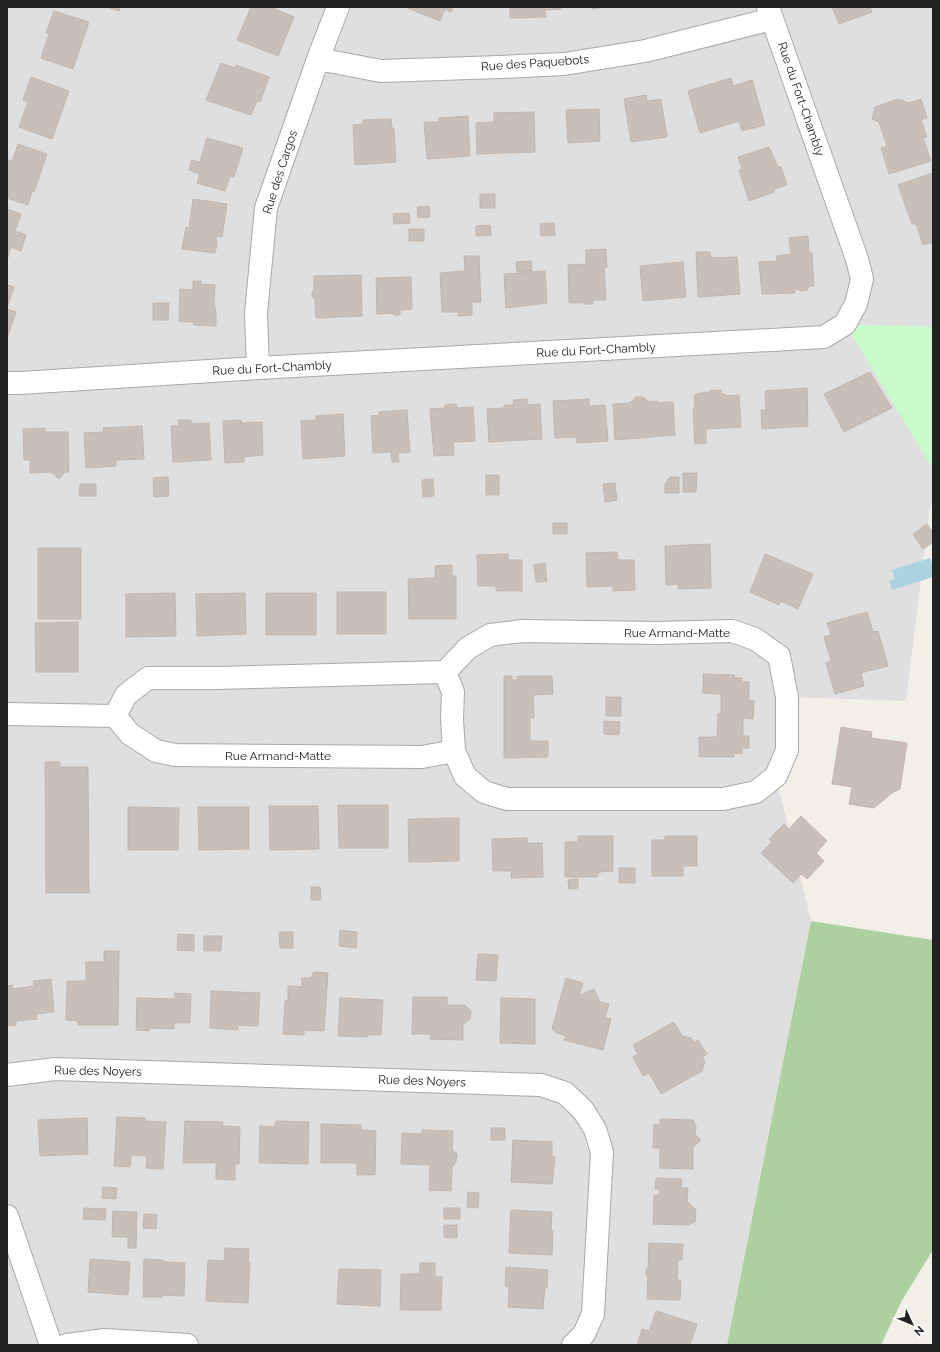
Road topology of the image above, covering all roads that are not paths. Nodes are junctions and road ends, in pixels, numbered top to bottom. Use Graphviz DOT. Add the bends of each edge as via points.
graph roads {
  1 [pos="338,7"];
  2 [pos="770,13"];
  3 [pos="318,59"];
  4 [pos="258,368"];
  5 [pos="7,383"];
  6 [pos="444,672"];
  7 [pos="7,714"];
  8 [pos="115,716"];
  9 [pos="454,752"];
  10 [pos="7,1075"];
  11 [pos="7,1216"];
  12 [pos="51,1345"];
  13 [pos="67,1345"];
  14 [pos="187,1345"];
  15 [pos="573,1345"];
  1 -- 3 [label="street, Rue des Cargos"];
  2 -- 3 [label="street, Rue des Paquebots" via="645,51 564,64 381,71"];
  2 -- 4 [label="street, Rue du Fort-Chambly" via="862,279 856,304 845,324 824,337"];
  3 -- 4 [label="street, Rue des Cargos" via="266,208 256,313"];
  4 -- 5 [label="street, Rue du Fort-Chambly"];
  6 -- 8 [label="street" via="148,678 126,695"];
  6 -- 9 [label="street, Rue Armand-Matte" via="453,692"];
  6 -- 9 [label="street, Rue Armand-Matte" via="468,648 490,635 522,631 732,631 755,639 779,656 787,697 787,750 776,776 756,792 723,799 507,799 484,792 465,776"];
  7 -- 8 [label="street"];
  8 -- 9 [label="street, Rue Armand-Matte" via="130,734 156,751 175,755 422,757"];
  10 -- 15 [label="street, Rue des Noyers" via="55,1069 541,1085 565,1093 583,1110 595,1129 602,1152 593,1314 584,1334"];
  11 -- 12 [label="street"];
  13 -- 14 [label="street" via="105,1340"];
}
